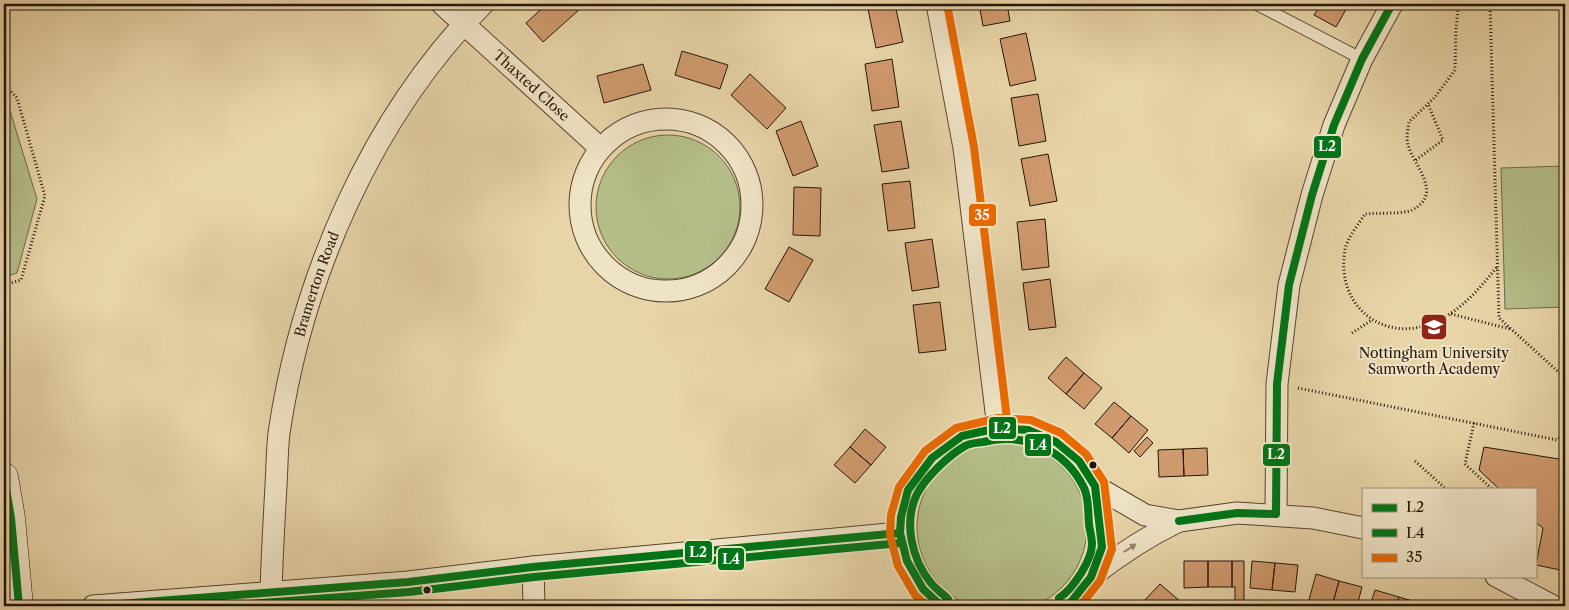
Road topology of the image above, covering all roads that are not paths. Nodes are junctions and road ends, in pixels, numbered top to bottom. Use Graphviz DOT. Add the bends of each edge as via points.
graph roads {
  1 [pos="442,4"];
  2 [pos="482,4"];
  3 [pos="937,4"];
  4 [pos="1256,4"];
  5 [pos="1392,4"];
  6 [pos="463,24"];
  7 [pos="1362,59"];
  8 [pos="600,148"];
  9 [pos="998,428"];
  10 [pos="1095,486"];
  11 [pos="5,489"];
  12 [pos="1276,514"];
  13 [pos="1179,521"];
  14 [pos="1362,528"];
  15 [pos="900,533"];
  16 [pos="533,567"];
  17 [pos="1091,577"];
  18 [pos="1500,578"];
  19 [pos="271,599"];
  20 [pos="1565,603"];
  21 [pos="19,606"];
  22 [pos="93,606"];
  23 [pos="534,606"];
  24 [pos="942,606"];
  25 [pos="1065,606"];
  26 [pos="1553,606"];
  27 [pos="1559,606"];
  1 -- 6 [label="street, Thaxted Close"];
  2 -- 6 [label="street, Bramerton Road"];
  3 -- 9 [label="street" via="964,148"];
  4 -- 7 [label="lane"];
  5 -- 7 [label="street"];
  6 -- 8 [label="street, Thaxted Close"];
  6 -- 19 [label="street, Bramerton Road" via="412,89 382,136 351,197 319,273 293,357 279,435"];
  7 -- 12 [label="street" via="1334,125 1289,285 1277,384"];
  8 -- 8 [label="street" via="584,174 579,204 584,234 599,260 621,280 643,290 673,292 703,284 728,267 745,242 753,213 748,176 734,150 711,130 683,119 652,119 624,129"];
  9 -- 10 [label="street" via="1028,430 1056,442 1079,461"];
  9 -- 15 [label="street" via="962,436 932,458 908,490"];
  10 -- 13 [label="street" via="1145,514"];
  10 -- 17 [label="street" via="1102,547"];
  11 -- 21 [label="street" via="11,518"];
  12 -- 13 [label="street" via="1237,513"];
  12 -- 14 [label="street"];
  17 -- 13 [label="street, one-way" via="1148,536"];
  15 -- 16 [label="street"];
  15 -- 24 [label="street" via="907,561 923,589"];
  16 -- 19 [label="street"];
  16 -- 23 [label="street"];
  17 -- 25 [label="street"];
  18 -- 26 [label="street"];
  19 -- 22 [label="street"];
  20 -- 27 [label="lane"];
}
